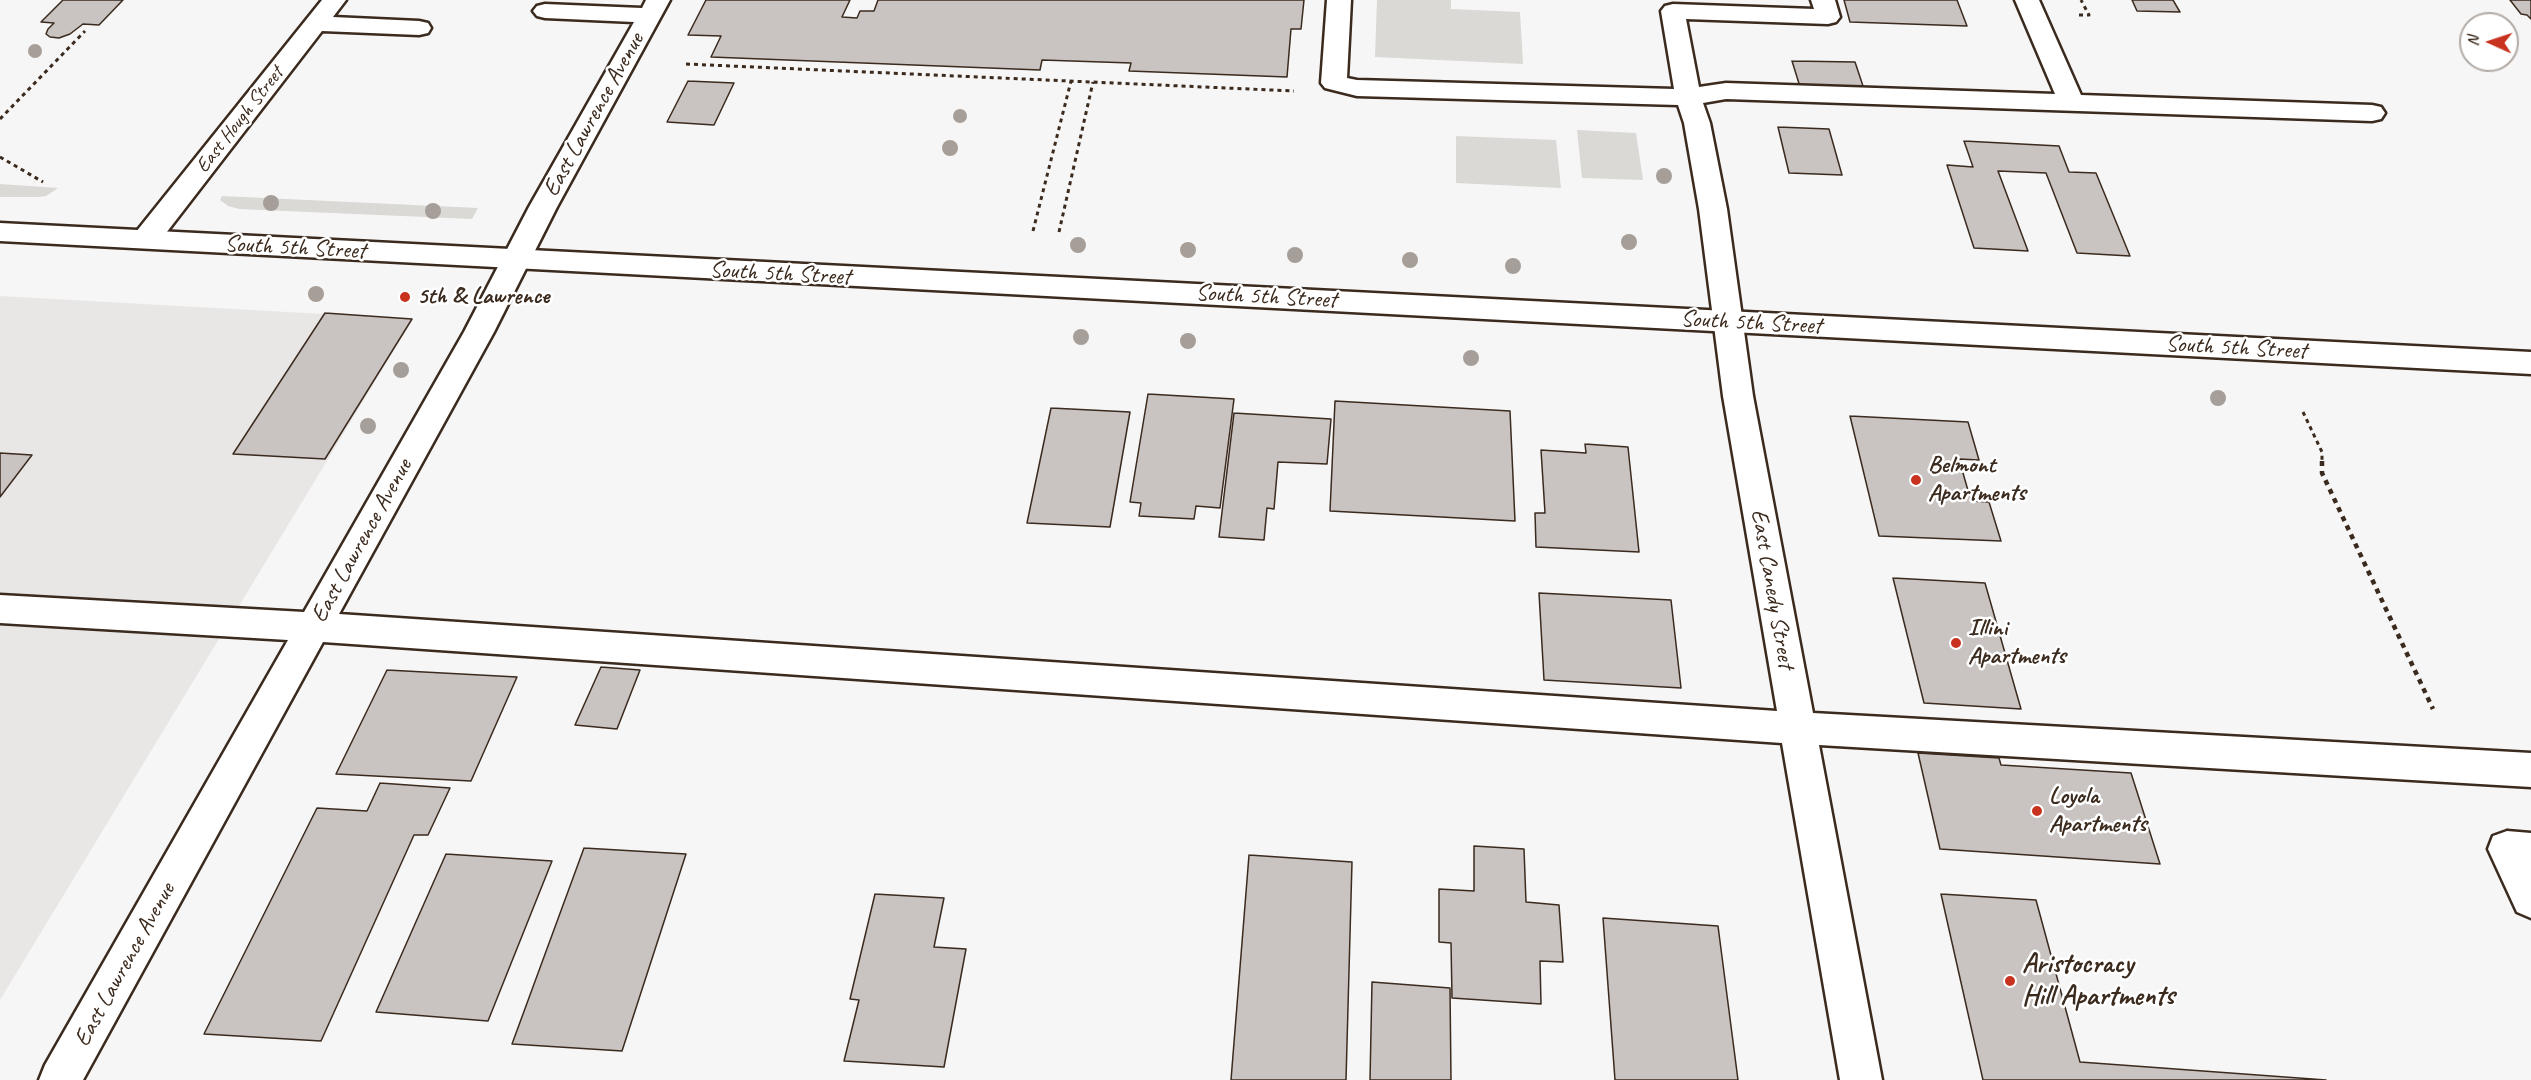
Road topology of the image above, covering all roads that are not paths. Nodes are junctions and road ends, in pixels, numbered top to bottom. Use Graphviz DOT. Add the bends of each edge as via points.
graph roads {
  1 [pos="334,0"];
  2 [pos="1339,0"];
  3 [pos="1823,0"];
  4 [pos="2027,0"];
  5 [pos="654,7"];
  6 [pos="545,11"];
  7 [pos="315,24"];
  8 [pos="419,28"];
  9 [pos="1688,97"];
  10 [pos="2071,102"];
  11 [pos="2372,113"];
  12 [pos="0,232"];
  13 [pos="146,239"];
  14 [pos="517,259"];
  15 [pos="1729,322"];
  16 [pos="2531,363"];
  17 [pos="0,609"];
  18 [pos="313,627"];
  19 [pos="1796,728"];
  20 [pos="2531,770"];
  21 [pos="2531,851"];
  22 [pos="2531,899"];
  23 [pos="60,1080"];
  24 [pos="1861,1080"];
  1 -- 7 [label="street, East Hough Street"];
  2 -- 9 [label="street" via="1334,82 1357,88"];
  3 -- 9 [label="street, East Canedy Street" via="1828,17 1673,11"];
  4 -- 10 [label="street"];
  5 -- 6 [label="street"];
  5 -- 14 [label="street, East Lawrence Avenue"];
  7 -- 8 [label="street"];
  7 -- 13 [label="street, East Hough Street"];
  9 -- 10 [label="street" via="1726,91"];
  9 -- 15 [label="street, East Canedy Street" via="1697,123 1713,209"];
  10 -- 11 [label="street"];
  12 -- 13 [label="street, South 5th Street"];
  13 -- 14 [label="street, South 5th Street"];
  14 -- 15 [label="street, South 5th Street"];
  14 -- 18 [label="street, East Lawrence Avenue"];
  15 -- 16 [label="street, South 5th Street"];
  15 -- 19 [label="street, East Canedy Street" via="1738,396"];
  17 -- 18 [label="street"];
  18 -- 19 [label="street"];
  18 -- 23 [label="street, East Lawrence Avenue"];
  19 -- 20 [label="street"];
  19 -- 24 [label="street, East Canedy Street"];
  21 -- 22 [label="street" via="2507,849"];
}
